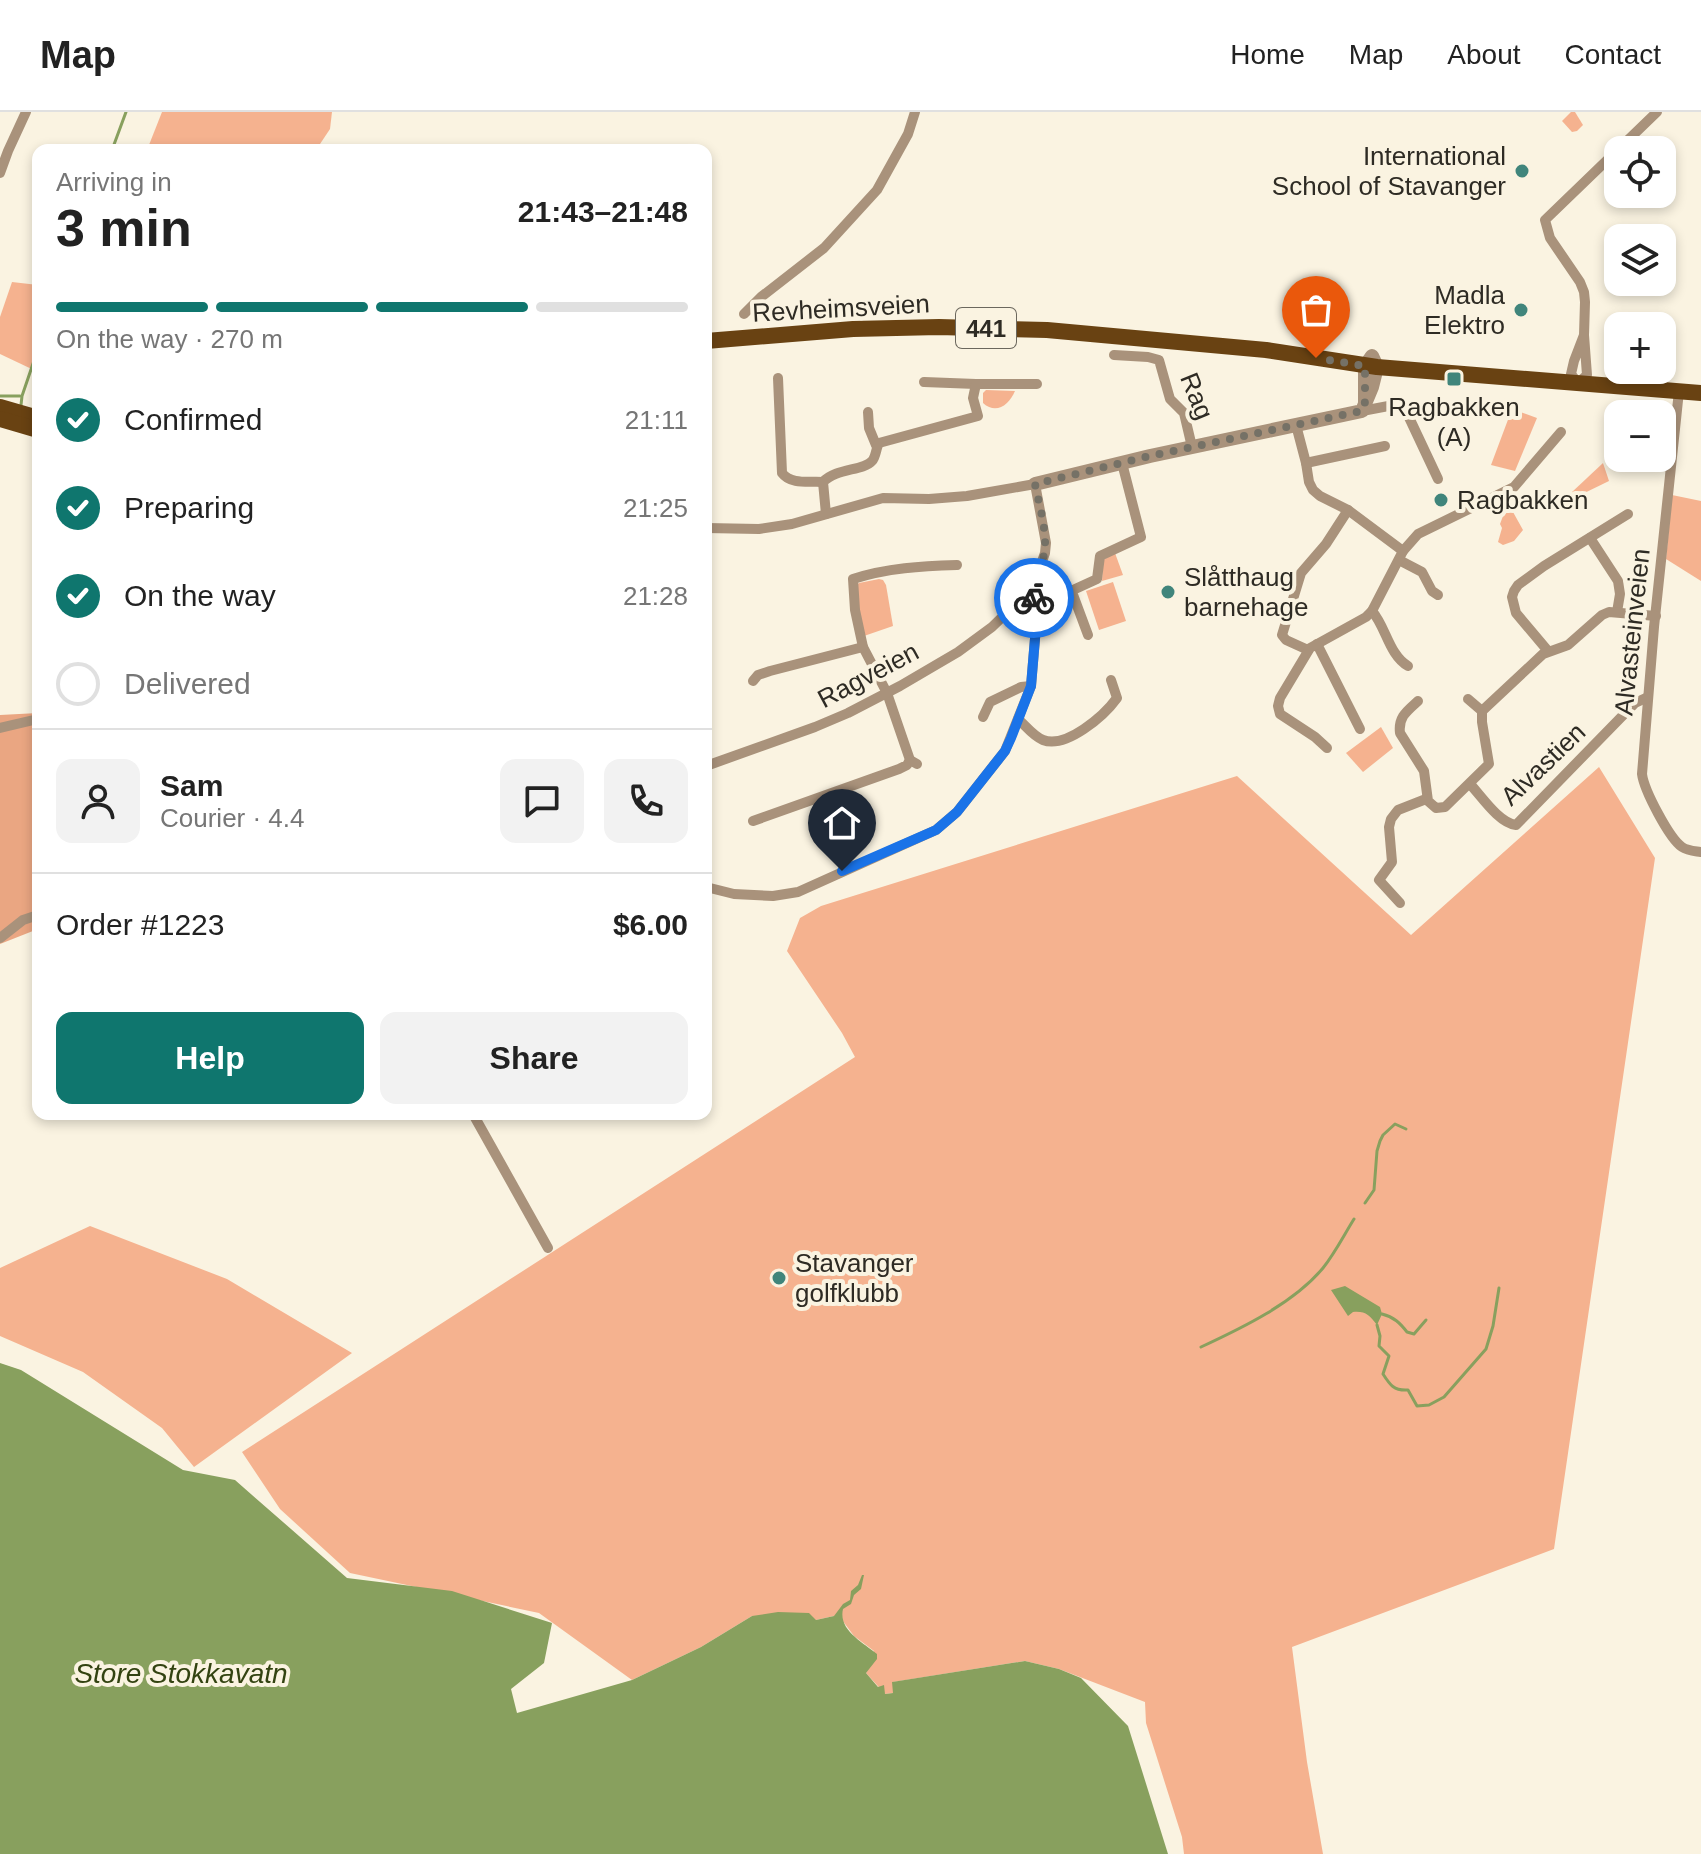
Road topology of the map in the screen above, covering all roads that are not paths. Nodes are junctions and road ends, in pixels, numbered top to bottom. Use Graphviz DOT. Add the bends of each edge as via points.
graph roads {
  1 [pos="26,112"];
  2 [pos="915,112"];
  3 [pos="1657,112"];
  4 [pos="4,149"];
  5 [pos="0,173"];
  6 [pos="744,314"];
  7 [pos="712,340"];
  8 [pos="1114,355"];
  9 [pos="1371,363"];
  10 [pos="1579,377"];
  11 [pos="778,378"];
  12 [pos="924,382"];
  13 [pos="976,384"];
  14 [pos="1037,384"];
  15 [pos="1679,391"];
  16 [pos="1701,393"];
  17 [pos="0,407"];
  18 [pos="1363,407"];
  19 [pos="868,412"];
  20 [pos="32,416"];
  21 [pos="0,419"];
  22 [pos="1296,425"];
  23 [pos="32,428"];
  24 [pos="1561,432"];
  25 [pos="876,445"];
  26 [pos="1385,446"];
  27 [pos="1192,447"];
  28 [pos="1122,463"];
  29 [pos="1306,463"];
  30 [pos="1438,479"];
  31 [pos="823,482"];
  32 [pos="1035,484"];
  33 [pos="1348,510"];
  34 [pos="826,514"];
  35 [pos="1628,514"];
  36 [pos="712,528"];
  37 [pos="1590,538"];
  38 [pos="1401,555"];
  39 [pos="957,565"];
  40 [pos="1032,590"];
  41 [pos="1438,595"];
  42 [pos="1372,611"];
  43 [pos="1617,612"];
  44 [pos="1656,616"];
  45 [pos="1088,635"];
  46 [pos="863,647"];
  47 [pos="1313,647"];
  48 [pos="1548,651"];
  49 [pos="1408,666"];
  50 [pos="1111,680"];
  51 [pos="753,681"];
  52 [pos="1031,686"];
  53 [pos="887,693"];
  54 [pos="1648,697"];
  55 [pos="1468,699"];
  56 [pos="1418,701"];
  57 [pos="1482,711"];
  58 [pos="983,717"];
  59 [pos="1018,719"];
  60 [pos="32,720"];
  61 [pos="0,728"];
  62 [pos="1360,729"];
  63 [pos="1327,748"];
  64 [pos="712,764"];
  65 [pos="1470,784"];
  66 [pos="1426,799"];
  67 [pos="753,821"];
  68 [pos="1701,852"];
  69 [pos="712,888"];
  70 [pos="1400,903"];
  71 [pos="32,917"];
  72 [pos="0,938"];
  73 [pos="476,1120"];
  74 [pos="548,1248"];
  1 -- 4 [label="street"];
  2 -- 6 [label="street" via="877,190 824,248"];
  3 -- 10 [label="street" via="1545,220 1550,238 1584,292"];
  4 -- 5 [label="street"];
  7 -- 9 [label="main road, Revheimsveien / 441" via="853,329 999,328 1085,332"];
  8 -- 27 [label="street, Rag" via="1159,360 1170,399 1184,413"];
  9 -- 10 [label="main road, Revheimsveien / 441"];
  9 -- 18 [label="street"];
  10 -- 15 [label="main road, Revheimsveien / 441"];
  11 -- 31 [label="street" via="782,473 792,481"];
  12 -- 13 [label="street"];
  13 -- 14 [label="street"];
  13 -- 25 [label="street" via="978,416"];
  15 -- 16 [label="main road, Revheimsveien / 441"];
  15 -- 44 [label="street, Alvasteinveien"];
  17 -- 20 [label="main road"];
  18 -- 22 [label="street"];
  18 -- 30 [label="street" via="1399,404"];
  19 -- 25 [label="street"];
  21 -- 23 [label="main road"];
  22 -- 27 [label="street"];
  22 -- 29 [label="street"];
  24 -- 38 [label="street" via="1514,487 1418,534"];
  25 -- 31 [label="street" via="871,463"];
  26 -- 29 [label="street"];
  27 -- 28 [label="street"];
  28 -- 32 [label="street"];
  28 -- 45 [label="street" via="1141,537 1100,556 1097,579 1073,590"];
  29 -- 33 [label="street" via="1313,490"];
  31 -- 34 [label="street"];
  32 -- 34 [label="street" via="967,496 883,498"];
  32 -- 40 [label="street, Ragveien" via="1046,543"];
  33 -- 38 [label="street"];
  33 -- 47 [label="street" via="1301,573 1282,635"];
  34 -- 36 [label="street" via="759,529"];
  35 -- 37 [label="street"];
  37 -- 43 [label="street" via="1618,581"];
  37 -- 48 [label="street" via="1514,591 1516,613"];
  38 -- 41 [label="street"];
  38 -- 42 [label="street"];
  39 -- 46 [label="street" via="907,567 853,579"];
  40 -- 52 [label="street, Ragveien" via="1037,615"];
  40 -- 53 [label="street, Ragveien" via="958,652"];
  42 -- 47 [label="street"];
  42 -- 49 [label="street"];
  43 -- 44 [label="street"];
  43 -- 48 [label="street" via="1602,615 1568,645"];
  44 -- 54 [label="street, Alvasteinveien"];
  46 -- 51 [label="street" via="770,671"];
  46 -- 53 [label="street"];
  47 -- 62 [label="street"];
  47 -- 63 [label="street" via="1278,706 1280,714"];
  48 -- 57 [label="street"];
  50 -- 59 [label="street" via="1116,700 1082,731 1047,742"];
  52 -- 58 [label="street" via="990,702"];
  52 -- 59 [label="street, Ragveien"];
  53 -- 64 [label="street, Ragveien" via="806,731"];
  53 -- 67 [label="street" via="914,762"];
  54 -- 65 [label="street, Alvastien" via="1635,703 1516,825 1502,819"];
  54 -- 68 [label="street, Alvasteinveien" via="1645,788 1681,847"];
  55 -- 57 [label="street"];
  56 -- 66 [label="street" via="1401,717 1399,730 1424,771"];
  57 -- 65 [label="street" via="1489,764"];
  59 -- 69 [label="street, Ragveien" via="1005,751 936,830 798,892 773,896"];
  60 -- 61 [label="street"];
  65 -- 66 [label="street" via="1445,807 1436,808"];
  66 -- 70 [label="street" via="1398,810 1390,823 1392,862 1379,880"];
  71 -- 72 [label="street"];
  73 -- 74 [label="street"];
}
